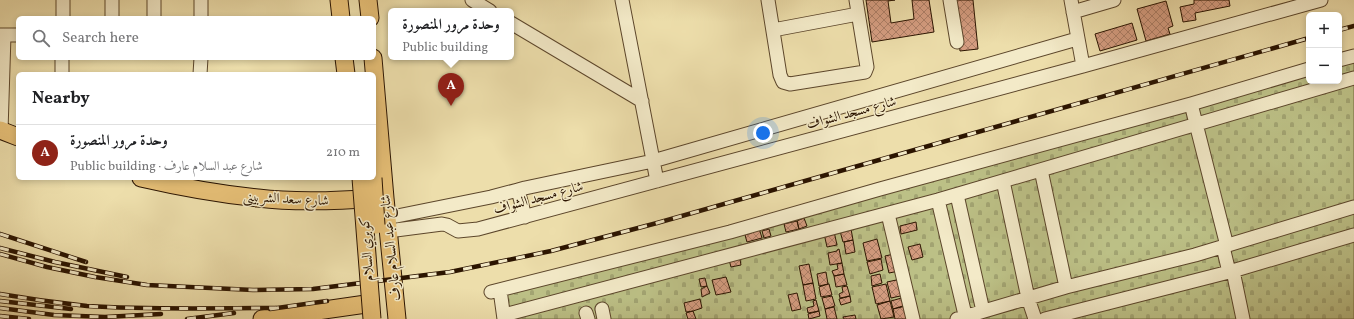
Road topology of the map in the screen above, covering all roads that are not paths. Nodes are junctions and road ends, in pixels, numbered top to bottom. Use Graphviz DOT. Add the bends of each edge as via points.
graph roads {
  1 [pos="63,0"];
  2 [pos="112,0"];
  3 [pos="154,0"];
  4 [pos="201,0"];
  5 [pos="339,0"];
  6 [pos="346,0"];
  7 [pos="358,0"];
  8 [pos="368,0"];
  9 [pos="472,0"];
  10 [pos="622,0"];
  11 [pos="768,0"];
  12 [pos="856,0"];
  13 [pos="950,0"];
  14 [pos="1114,0"];
  15 [pos="1321,0"];
  16 [pos="1296,3"];
  17 [pos="1072,6"];
  18 [pos="483,8"];
  19 [pos="858,14"];
  20 [pos="63,16"];
  21 [pos="112,16"];
  22 [pos="154,16"];
  23 [pos="201,16"];
  24 [pos="340,16"];
  25 [pos="348,16"];
  26 [pos="360,16"];
  27 [pos="370,16"];
  28 [pos="514,25"];
  29 [pos="773,30"];
  30 [pos="2,35"];
  31 [pos="16,35"];
  32 [pos="1077,39"];
  33 [pos="957,42"];
  34 [pos="1354,56"];
  35 [pos="1342,59"];
  36 [pos="62,60"];
  37 [pos="201,60"];
  38 [pos="344,60"];
  39 [pos="352,60"];
  40 [pos="363,60"];
  41 [pos="373,60"];
  42 [pos="1083,66"];
  43 [pos="1306,70"];
  44 [pos="62,72"];
  45 [pos="200,72"];
  46 [pos="346,72"];
  47 [pos="353,72"];
  48 [pos="364,72"];
  49 [pos="374,72"];
  50 [pos="1354,78"];
  51 [pos="376,93"];
  52 [pos="642,101"];
  53 [pos="1191,104"];
  54 [pos="1195,124"];
  55 [pos="1,130"];
  56 [pos="16,136"];
  57 [pos="653,161"];
  58 [pos="1041,170"];
  59 [pos="160,180"];
  60 [pos="355,180"];
  61 [pos="361,180"];
  62 [pos="373,180"];
  63 [pos="657,181"];
  64 [pos="1003,181"];
  65 [pos="199,184"];
  66 [pos="518,190"];
  67 [pos="958,195"];
  68 [pos="385,198"];
  69 [pos="357,200"];
  70 [pos="938,200"];
  71 [pos="1354,207"];
  72 [pos="888,214"];
  73 [pos="525,217"];
  74 [pos="388,225"];
  75 [pos="1354,235"];
  76 [pos="1225,246"];
  77 [pos="1231,272"];
  78 [pos="1066,287"];
  79 [pos="1028,298"];
  80 [pos="983,311"];
  81 [pos="368,314"];
  82 [pos="326,315"];
  83 [pos="504,317"];
  84 [pos="963,318"];
  85 [pos="267,319"];
  86 [pos="383,319"];
  87 [pos="397,319"];
  88 [pos="913,319"];
  89 [pos="1035,319"];
  90 [pos="1045,319"];
  91 [pos="1242,319"];
  1 -- 20 [label="street"];
  2 -- 21 [label="street"];
  3 -- 22 [label="street"];
  4 -- 23 [label="street"];
  5 -- 24 [label="main road"];
  6 -- 25 [label="main road"];
  7 -- 26 [label="main road"];
  8 -- 27 [label="main road"];
  9 -- 18 [label="street"];
  10 -- 52 [label="street"];
  11 -- 29 [label="street"];
  12 -- 19 [label="street"];
  13 -- 33 [label="street"];
  14 -- 17 [label="street"];
  15 -- 16 [label="street, شارع مسجد الشواف"];
  16 -- 42 [label="street, شارع مسجد الشواف"];
  17 -- 32 [label="street"];
  19 -- 29 [label="street"];
  19 -- 29 [label="street" via="867,67 865,72 790,84 783,82"];
  28 -- 52 [label="street"];
  30 -- 31 [label="street"];
  30 -- 55 [label="street"];
  32 -- 42 [label="street"];
  32 -- 57 [label="street"];
  34 -- 35 [label="street"];
  36 -- 44 [label="street"];
  37 -- 45 [label="street"];
  38 -- 46 [label="main road"];
  39 -- 47 [label="main road"];
  40 -- 48 [label="main road"];
  41 -- 49 [label="main road, شارع عبد السلام عارف"];
  42 -- 63 [label="street, شارع مسجد الشواف"];
  43 -- 53 [label="street"];
  50 -- 54 [label="street"];
  51 -- 68 [label="main road, شارع عبد السلام عارف"];
  52 -- 57 [label="street"];
  53 -- 54 [label="street"];
  53 -- 83 [label="street" via="730,232 496,291"];
  54 -- 58 [label="street"];
  54 -- 76 [label="street"];
  55 -- 56 [label="main road"];
  57 -- 63 [label="street"];
  57 -- 66 [label="street"];
  58 -- 64 [label="street"];
  58 -- 78 [label="street"];
  59 -- 65 [label="main road, شارع سعد الشربينى"];
  60 -- 69 [label="main road, شارع عبد السلام عارف"];
  61 -- 81 [label="main road, كوبري السلام, bridge"];
  62 -- 86 [label="main road, كوبري السلام, bridge"];
  63 -- 73 [label="street, شارع مسجد الشواف"];
  64 -- 67 [label="street"];
  64 -- 79 [label="street"];
  65 -- 69 [label="main road, شارع سعد الشربينى" via="259,198"];
  66 -- 73 [label="street"];
  66 -- 74 [label="street"];
  67 -- 70 [label="street"];
  67 -- 80 [label="street"];
  68 -- 69 [label="main road, شارع سعد الشربينى"];
  68 -- 74 [label="main road, شارع عبد السلام عارف"];
  69 -- 81 [label="main road, شارع عبد السلام عارف"];
  70 -- 72 [label="street"];
  70 -- 84 [label="street"];
  71 -- 76 [label="street"];
  72 -- 83 [label="street"];
  72 -- 88 [label="street"];
  73 -- 74 [label="street, شارع مسجد الشواف" via="468,231 458,231 442,224"];
  74 -- 87 [label="main road, شارع عبد السلام عارف"];
  75 -- 77 [label="street"];
  76 -- 77 [label="street"];
  76 -- 78 [label="street"];
  77 -- 90 [label="street"];
  77 -- 91 [label="street"];
  78 -- 79 [label="street"];
  79 -- 80 [label="street"];
  79 -- 89 [label="street"];
  80 -- 84 [label="street"];
  81 -- 82 [label="main road"];
  82 -- 85 [label="main road"];
}
